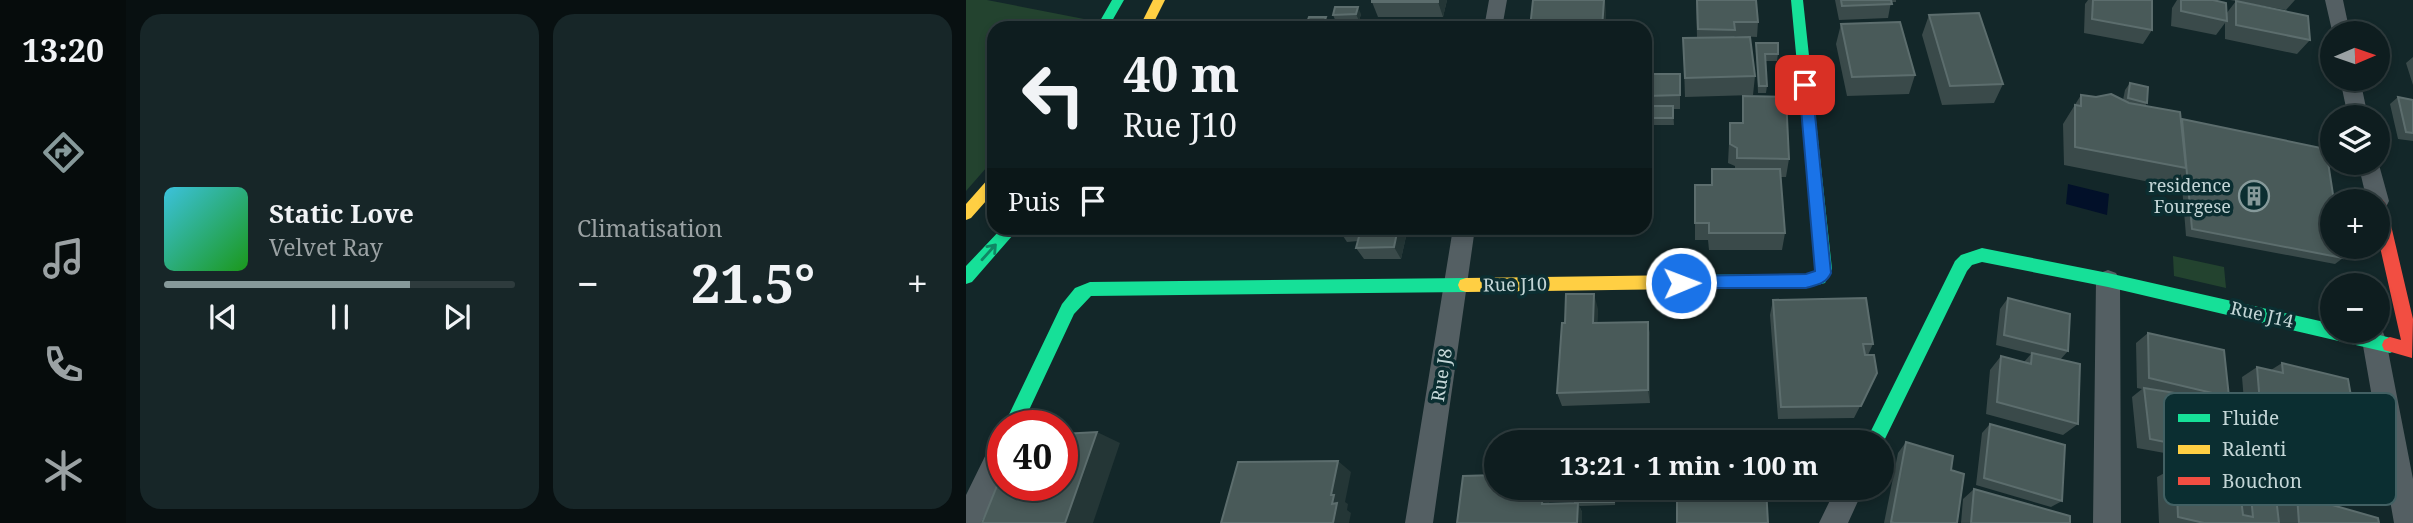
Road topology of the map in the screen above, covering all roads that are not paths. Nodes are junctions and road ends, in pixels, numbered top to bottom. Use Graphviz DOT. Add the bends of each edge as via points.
graph roads {
  1 [pos="1118,0"];
  2 [pos="1158,0"];
  3 [pos="1497,0"];
  4 [pos="1797,0"];
  5 [pos="2334,0"];
  6 [pos="1106,21"];
  7 [pos="1148,21"];
  8 [pos="1494,21"];
  9 [pos="2338,21"];
  10 [pos="987,191"];
  11 [pos="966,214"];
  12 [pos="1005,235"];
  13 [pos="1463,235"];
  14 [pos="2390,255"];
  15 [pos="966,277"];
  16 [pos="2108,280"];
  17 [pos="1455,286"];
  18 [pos="2320,328"];
  19 [pos="2375,343"];
  20 [pos="2385,343"];
  21 [pos="2412,350"];
  22 [pos="2384,393"];
  23 [pos="1020,410"];
  24 [pos="1880,430"];
  25 [pos="2396,458"];
  26 [pos="987,481"];
  27 [pos="1845,500"];
  28 [pos="967,523"];
  29 [pos="1419,523"];
  30 [pos="1833,523"];
  31 [pos="2107,523"];
  32 [pos="2408,523"];
  1 -- 6 [label="main road"];
  2 -- 7 [label="main road"];
  3 -- 8 [label="street"];
  4 -- 17 [label="main road, Rue J10" via="1825,269 1819,278"];
  5 -- 9 [label="street"];
  10 -- 11 [label="main road"];
  15 -- 12 [label="main road, one-way"];
  13 -- 17 [label="street, Rue J8"];
  14 -- 21 [label="main road, Rue J14"];
  16 -- 18 [label="main road, Rue J14"];
  16 -- 24 [label="main road, Rue J14" via="1990,255 1967,260"];
  16 -- 31 [label="street"];
  17 -- 23 [label="main road, Rue J10" via="1090,289 1068,309"];
  17 -- 29 [label="street, Rue J8"];
  19 -- 22 [label="street"];
  20 -- 21 [label="main road, Rue J14"];
  25 -- 32 [label="street"];
  26 -- 28 [label="street"];
  27 -- 30 [label="street"];
}
